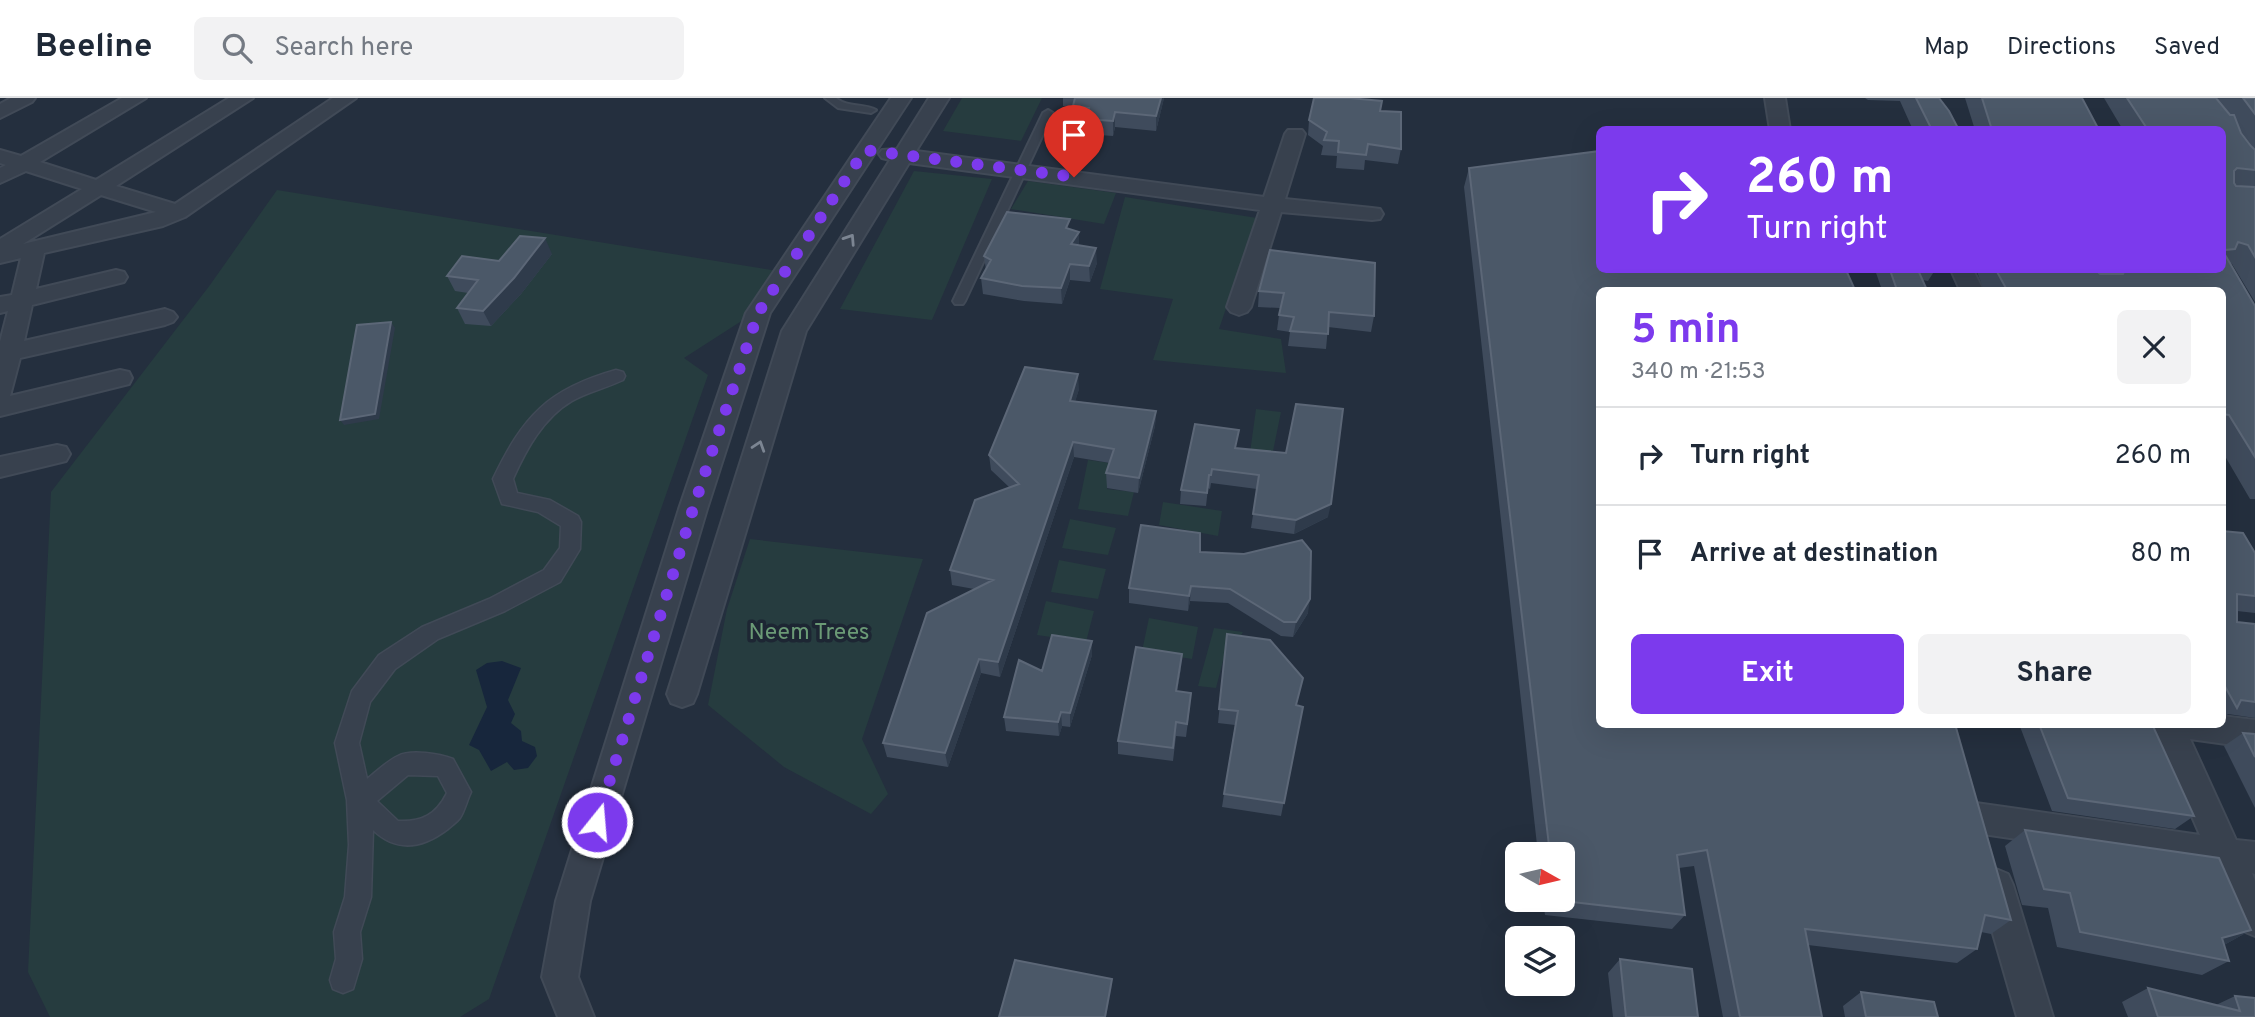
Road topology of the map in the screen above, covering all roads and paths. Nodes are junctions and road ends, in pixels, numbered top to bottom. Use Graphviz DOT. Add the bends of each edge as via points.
graph roads {
  1 [pos="25,98"];
  2 [pos="136,98"];
  3 [pos="243,98"];
  4 [pos="830,98"];
  5 [pos="901,98"];
  6 [pos="939,98"];
  7 [pos="1775,98"];
  8 [pos="341,99"];
  9 [pos="871,110"];
  10 [pos="0,112"];
  11 [pos="1048,113"];
  12 [pos="1779,126"];
  13 [pos="1295,134"];
  14 [pos="865,150"];
  15 [pos="0,156"];
  16 [pos="904,156"];
  17 [pos="24,163"];
  18 [pos="1021,170"];
  19 [pos="0,177"];
  20 [pos="97,186"];
  21 [pos="1274,204"];
  22 [pos="177,212"];
  23 [pos="1372,214"];
  24 [pos="34,248"];
  25 [pos="0,249"];
  26 [pos="0,256"];
  27 [pos="116,277"];
  28 [pos="959,301"];
  29 [pos="11,302"];
  30 [pos="1239,307"];
  31 [pos="165,317"];
  32 [pos="5,354"];
  33 [pos="616,376"];
  34 [pos="120,378"];
  35 [pos="0,392"];
  36 [pos="0,407"];
  37 [pos="57,454"];
  38 [pos="0,467"];
  39 [pos="693,509"];
  40 [pos="738,511"];
  41 [pos="682,694"];
  42 [pos="2169,728"];
  43 [pos="2206,728"];
  44 [pos="2255,734"];
  45 [pos="1966,785"];
  46 [pos="1976,818"];
  47 [pos="2241,856"];
  48 [pos="2255,919"];
  49 [pos="342,981"];
  50 [pos="576,1017"];
  51 [pos="2035,1017"];
  1 -- 10 [label="street"];
  2 -- 17 [label="street"];
  3 -- 20 [label="street"];
  4 -- 9 [label="lane" via="838,105"];
  5 -- 14 [label="street"];
  6 -- 16 [label="street"];
  7 -- 12 [label="street"];
  8 -- 22 [label="street"];
  11 -- 18 [label="lane"];
  13 -- 21 [label="street"];
  14 -- 16 [label="street"];
  14 -- 39 [label="street" via="758,313"];
  15 -- 17 [label="street"];
  16 -- 18 [label="street"];
  40 -- 16 [label="street, one-way" via="794,331"];
  17 -- 19 [label="street"];
  17 -- 20 [label="street"];
  18 -- 21 [label="street"];
  18 -- 28 [label="lane"];
  20 -- 22 [label="street"];
  20 -- 25 [label="street"];
  21 -- 23 [label="street"];
  21 -- 30 [label="street"];
  22 -- 24 [label="street"];
  24 -- 26 [label="street"];
  24 -- 29 [label="street"];
  27 -- 29 [label="street"];
  29 -- 32 [label="street"];
  31 -- 32 [label="street"];
  32 -- 35 [label="street"];
  33 -- 49 [label="street" via="561,400 534,426 503,479 509,499 543,505 571,522 570,549 552,576 430,633 387,662 360,698 347,743 359,800 362,845 358,897 347,932 349,959"];
  34 -- 36 [label="street"];
  37 -- 38 [label="street"];
  39 -- 40 [label="street"];
  39 -- 50 [label="street" via="573,901 560,977"];
  40 -- 41 [label="street"];
  42 -- 47 [label="street"];
  43 -- 44 [label="street"];
  45 -- 46 [label="street"];
  46 -- 47 [label="street"];
  46 -- 51 [label="street"];
  47 -- 48 [label="street"];
}
